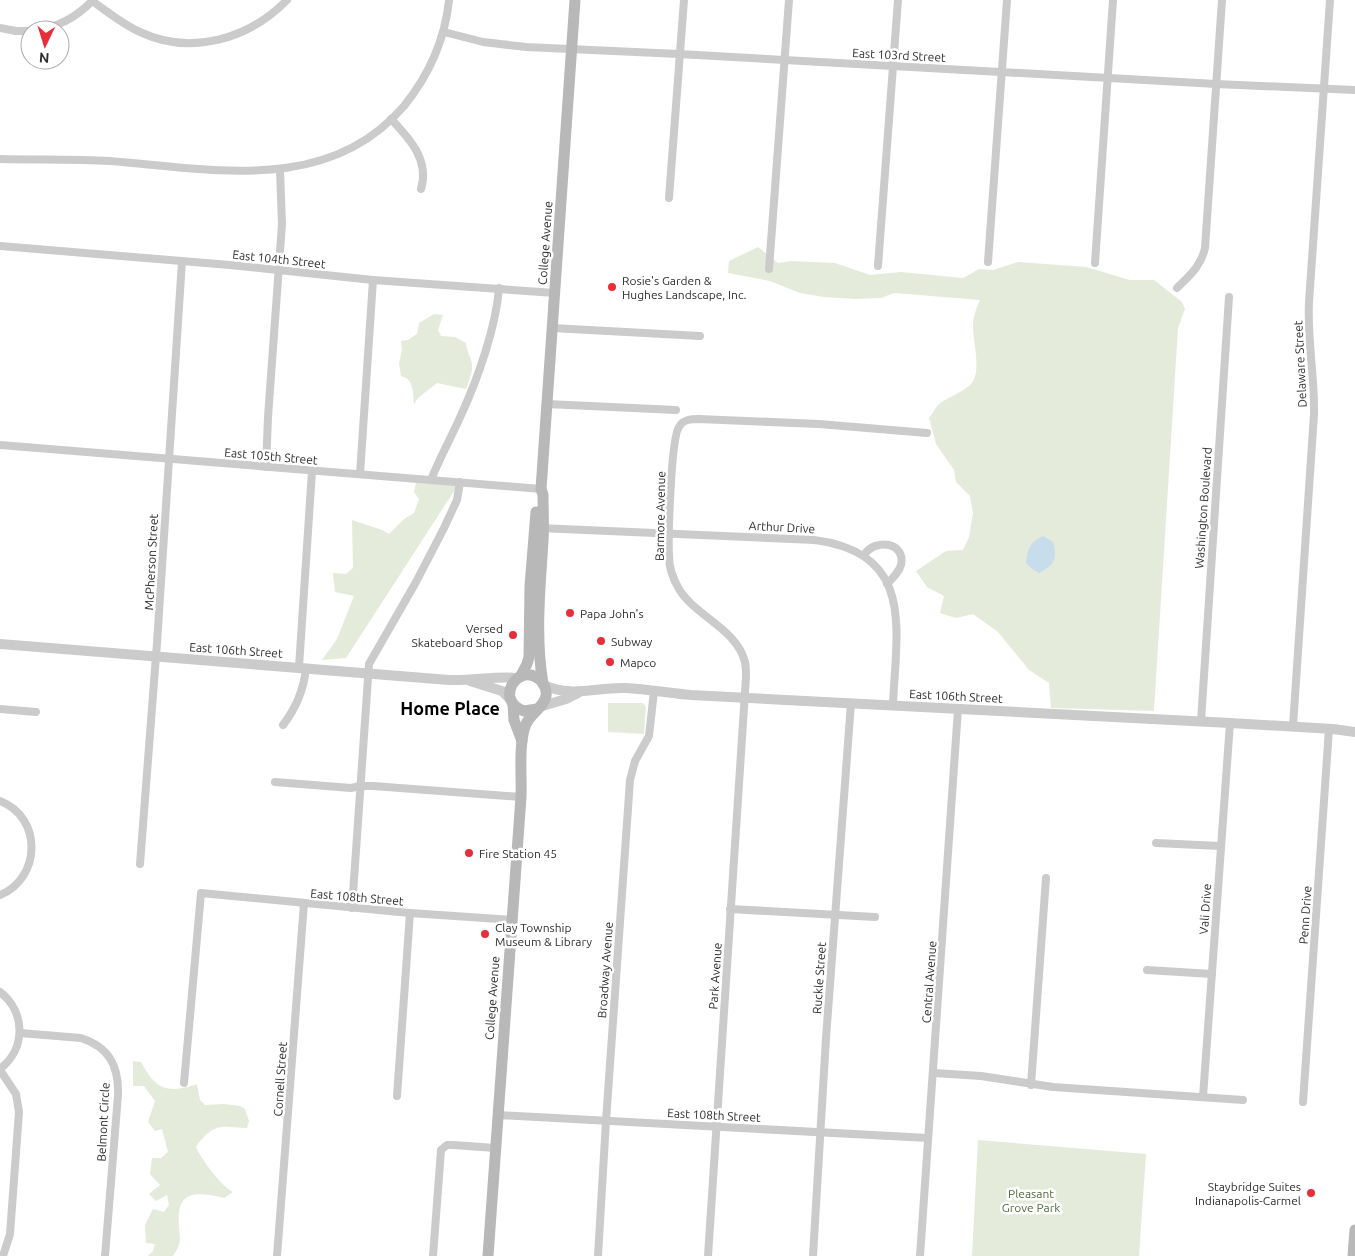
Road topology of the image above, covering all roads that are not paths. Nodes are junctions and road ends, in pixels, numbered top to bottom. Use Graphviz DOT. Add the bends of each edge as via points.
graph roads {
  1 [pos="92,0"];
  2 [pos="287,0"];
  3 [pos="450,0"];
  4 [pos="575,0"];
  5 [pos="684,0"];
  6 [pos="789,0"];
  7 [pos="898,0"];
  8 [pos="1006,0"];
  9 [pos="1113,0"];
  10 [pos="1222,0"];
  11 [pos="1330,0"];
  12 [pos="70,20"];
  13 [pos="0,28"];
  14 [pos="20,31"];
  15 [pos="444,32"];
  16 [pos="572,49"];
  17 [pos="680,54"];
  18 [pos="784,60"];
  19 [pos="893,66"];
  20 [pos="1002,72"];
  21 [pos="1108,77"];
  22 [pos="1216,84"];
  23 [pos="1324,89"];
  24 [pos="1355,90"];
  25 [pos="391,119"];
  26 [pos="0,159"];
  27 [pos="280,170"];
  28 [pos="421,189"];
  29 [pos="668,198"];
  30 [pos="0,246"];
  31 [pos="182,261"];
  32 [pos="988,262"];
  33 [pos="1095,263"];
  34 [pos="878,266"];
  35 [pos="769,269"];
  36 [pos="277,270"];
  37 [pos="373,280"];
  38 [pos="499,288"];
  39 [pos="1177,288"];
  40 [pos="555,293"];
  41 [pos="1229,296"];
  42 [pos="552,328"];
  43 [pos="700,336"];
  44 [pos="548,404"];
  45 [pos="676,410"];
  46 [pos="927,433"];
  47 [pos="0,445"];
  48 [pos="168,459"];
  49 [pos="266,467"];
  50 [pos="312,471"];
  51 [pos="360,474"];
  52 [pos="431,480"];
  53 [pos="460,482"];
  54 [pos="541,489"];
  55 [pos="539,528"];
  56 [pos="670,532"];
  57 [pos="864,555"];
  58 [pos="887,584"];
  59 [pos="0,644"];
  60 [pos="156,656"];
  61 [pos="303,668"];
  62 [pos="368,672"];
  63 [pos="519,677"];
  64 [pos="470,680"];
  65 [pos="543,684"];
  66 [pos="654,691"];
  67 [pos="579,692"];
  68 [pos="744,697"];
  69 [pos="511,701"];
  70 [pos="850,702"];
  71 [pos="893,706"];
  72 [pos="538,708"];
  73 [pos="0,709"];
  74 [pos="958,709"];
  75 [pos="36,712"];
  76 [pos="1201,721"];
  77 [pos="1230,723"];
  78 [pos="283,725"];
  79 [pos="1355,725"];
  80 [pos="1293,726"];
  81 [pos="1331,729"];
  82 [pos="1355,732"];
  83 [pos="522,742"];
  84 [pos="275,782"];
  85 [pos="360,786"];
  86 [pos="521,797"];
  87 [pos="0,801"];
  88 [pos="1156,842"];
  89 [pos="1220,846"];
  90 [pos="140,864"];
  91 [pos="1046,878"];
  92 [pos="0,896"];
  93 [pos="304,903"];
  94 [pos="352,908"];
  95 [pos="730,909"];
  96 [pos="410,913"];
  97 [pos="836,915"];
  98 [pos="875,917"];
  99 [pos="512,920"];
  100 [pos="1148,970"];
  101 [pos="1212,974"];
  102 [pos="0,992"];
  103 [pos="20,1033"];
  104 [pos="0,1069"];
  105 [pos="934,1074"];
  106 [pos="184,1083"];
  107 [pos="1031,1085"];
  108 [pos="396,1096"];
  109 [pos="1203,1097"];
  110 [pos="1244,1100"];
  111 [pos="1303,1102"];
  112 [pos="498,1115"];
  113 [pos="606,1121"];
  114 [pos="716,1127"];
  115 [pos="820,1132"];
  116 [pos="928,1138"];
  117 [pos="495,1148"];
  118 [pos="1355,1230"];
  119 [pos="3,1256"];
  120 [pos="105,1256"];
  121 [pos="277,1256"];
  122 [pos="433,1256"];
  123 [pos="488,1256"];
  124 [pos="598,1256"];
  125 [pos="708,1256"];
  126 [pos="813,1256"];
  127 [pos="920,1256"];
  128 [pos="1353,1256"];
  1 -- 2 [label="street" via="139,32 161,39 194,42 221,40 246,32 272,15"];
  1 -- 12 [label="street"];
  3 -- 15 [label="street"];
  4 -- 16 [label="main road, College Avenue"];
  5 -- 17 [label="street"];
  6 -- 18 [label="street"];
  7 -- 19 [label="street"];
  8 -- 20 [label="street"];
  9 -- 21 [label="street"];
  10 -- 22 [label="street"];
  11 -- 23 [label="street, Delaware Street"];
  13 -- 14 [label="street"];
  15 -- 16 [label="street, East 103rd Street" via="497,44"];
  15 -- 25 [label="street" via="427,72"];
  16 -- 17 [label="street, East 103rd Street"];
  16 -- 40 [label="main road, College Avenue"];
  17 -- 18 [label="street, East 103rd Street"];
  17 -- 29 [label="street"];
  18 -- 19 [label="street, East 103rd Street"];
  18 -- 35 [label="street"];
  19 -- 20 [label="street, East 103rd Street"];
  19 -- 34 [label="street"];
  20 -- 21 [label="street, East 103rd Street"];
  20 -- 32 [label="street"];
  21 -- 22 [label="street, East 103rd Street"];
  21 -- 33 [label="street"];
  22 -- 23 [label="street, East 103rd Street"];
  22 -- 39 [label="street" via="1204,252 1197,269"];
  23 -- 24 [label="street, East 103rd Street"];
  23 -- 80 [label="street, Delaware Street" via="1308,314 1314,414"];
  25 -- 27 [label="street" via="344,152 322,161"];
  25 -- 28 [label="street" via="418,153 422,164"];
  26 -- 27 [label="street" via="107,161 236,171"];
  27 -- 36 [label="street" via="282,224"];
  30 -- 31 [label="street, East 104th Street"];
  31 -- 36 [label="street, East 104th Street"];
  31 -- 48 [label="street, McPherson Street"];
  36 -- 37 [label="street, East 104th Street"];
  36 -- 49 [label="street"];
  37 -- 38 [label="street, East 104th Street"];
  37 -- 51 [label="street"];
  38 -- 40 [label="street, East 104th Street"];
  38 -- 52 [label="street" via="496,313 475,380"];
  40 -- 42 [label="main road, College Avenue"];
  41 -- 76 [label="street, Washington Boulevard"];
  42 -- 43 [label="street"];
  42 -- 44 [label="main road, College Avenue"];
  44 -- 45 [label="street"];
  44 -- 54 [label="main road, College Avenue"];
  46 -- 56 [label="street, Barmore Avenue" via="819,424 688,420 678,427 675,439"];
  47 -- 48 [label="street, East 105th Street"];
  48 -- 49 [label="street, East 105th Street"];
  48 -- 60 [label="street, McPherson Street"];
  49 -- 50 [label="street, East 105th Street"];
  50 -- 51 [label="street, East 105th Street"];
  50 -- 61 [label="street"];
  51 -- 52 [label="street, East 105th Street"];
  52 -- 53 [label="street, East 105th Street"];
  53 -- 54 [label="street, East 105th Street"];
  53 -- 62 [label="street" via="457,500 444,528 370,660"];
  54 -- 55 [label="main road, College Avenue"];
  55 -- 56 [label="street, Arthur Drive"];
  55 -- 63 [label="main road, College Avenue" via="529,608 529,657"];
  55 -- 65 [label="main road, College Avenue" via="540,665"];
  56 -- 57 [label="street, Arthur Drive" via="814,540"];
  56 -- 68 [label="street, Barmore Avenue" via="669,556 674,581 684,597 729,636 738,648 745,661"];
  57 -- 58 [label="street, Arthur Drive" via="880,571"];
  57 -- 58 [label="street" via="873,546 883,543 900,552 901,565"];
  58 -- 71 [label="street, Arthur Drive" via="897,624"];
  59 -- 60 [label="street, East 106th Street"];
  60 -- 61 [label="street, East 106th Street"];
  60 -- 90 [label="street, McPherson Street"];
  61 -- 62 [label="street, East 106th Street"];
  61 -- 78 [label="street" via="305,682 302,691"];
  62 -- 64 [label="street, East 106th Street"];
  62 -- 85 [label="street"];
  63 -- 64 [label="street, East 106th Street"];
  63 -- 65 [label="main road" via="532,676"];
  63 -- 69 [label="main road" via="510,688"];
  64 -- 69 [label="street, East 106th Street" via="502,691"];
  65 -- 67 [label="street, East 106th Street" via="558,691"];
  65 -- 72 [label="main road" via="545,697"];
  66 -- 67 [label="street, East 106th Street" via="615,688"];
  66 -- 68 [label="street, East 106th Street"];
  66 -- 113 [label="street, Broadway Avenue" via="650,733 635,761 630,780"];
  67 -- 72 [label="street, East 106th Street"];
  68 -- 70 [label="street, East 106th Street"];
  68 -- 95 [label="street, Park Avenue"];
  69 -- 72 [label="main road" via="524,711"];
  69 -- 83 [label="main road, College Avenue"];
  70 -- 71 [label="street, East 106th Street"];
  70 -- 97 [label="street, Ruckle Street"];
  71 -- 74 [label="street, East 106th Street"];
  72 -- 83 [label="main road, College Avenue" via="525,726"];
  73 -- 75 [label="street"];
  74 -- 76 [label="street, East 106th Street"];
  74 -- 105 [label="street, Central Avenue"];
  76 -- 77 [label="street, East 106th Street"];
  77 -- 80 [label="street, East 106th Street"];
  77 -- 89 [label="street, Vali Drive"];
  79 -- 81 [label="street, East 106th Street"];
  80 -- 81 [label="street, East 106th Street"];
  81 -- 82 [label="street, East 106th Street"];
  81 -- 111 [label="street, Penn Drive"];
  83 -- 86 [label="main road, College Avenue"];
  84 -- 85 [label="street"];
  85 -- 86 [label="street"];
  85 -- 94 [label="street"];
  86 -- 99 [label="main road, College Avenue"];
  87 -- 92 [label="street" via="20,815 30,834 32,848 23,878"];
  88 -- 89 [label="street"];
  89 -- 101 [label="street, Vali Drive"];
  91 -- 107 [label="street"];
  93 -- 94 [label="street, East 108th Street"];
  93 -- 106 [label="street, East 108th Street" via="201,893"];
  93 -- 121 [label="street, Cornell Street"];
  94 -- 96 [label="street, East 108th Street"];
  95 -- 97 [label="street"];
  95 -- 114 [label="street, Park Avenue"];
  96 -- 99 [label="street, East 108th Street"];
  96 -- 108 [label="street"];
  97 -- 98 [label="street"];
  97 -- 115 [label="street, Ruckle Street"];
  99 -- 112 [label="main road, College Avenue"];
  100 -- 101 [label="street"];
  101 -- 109 [label="street, Vali Drive"];
  102 -- 103 [label="street" via="16,1012"];
  103 -- 104 [label="street" via="16,1048"];
  103 -- 120 [label="street, Belmont Circle" via="88,1040 103,1050 117,1074"];
  104 -- 119 [label="street" via="16,1094 19,1112 10,1234"];
  105 -- 107 [label="street" via="981,1076"];
  105 -- 116 [label="street, Central Avenue"];
  107 -- 109 [label="street"];
  109 -- 110 [label="street"];
  112 -- 113 [label="street, East 108th Street"];
  112 -- 117 [label="main road, College Avenue"];
  113 -- 114 [label="street, East 108th Street"];
  113 -- 124 [label="street, Broadway Avenue"];
  114 -- 115 [label="street, East 108th Street"];
  114 -- 125 [label="street, Park Avenue"];
  115 -- 116 [label="street, East 108th Street"];
  115 -- 126 [label="street, Ruckle Street"];
  116 -- 127 [label="street, Central Avenue"];
  117 -- 122 [label="street" via="453,1144 441,1150"];
  117 -- 123 [label="main road, College Avenue"];
  118 -- 128 [label="main road"];
}
